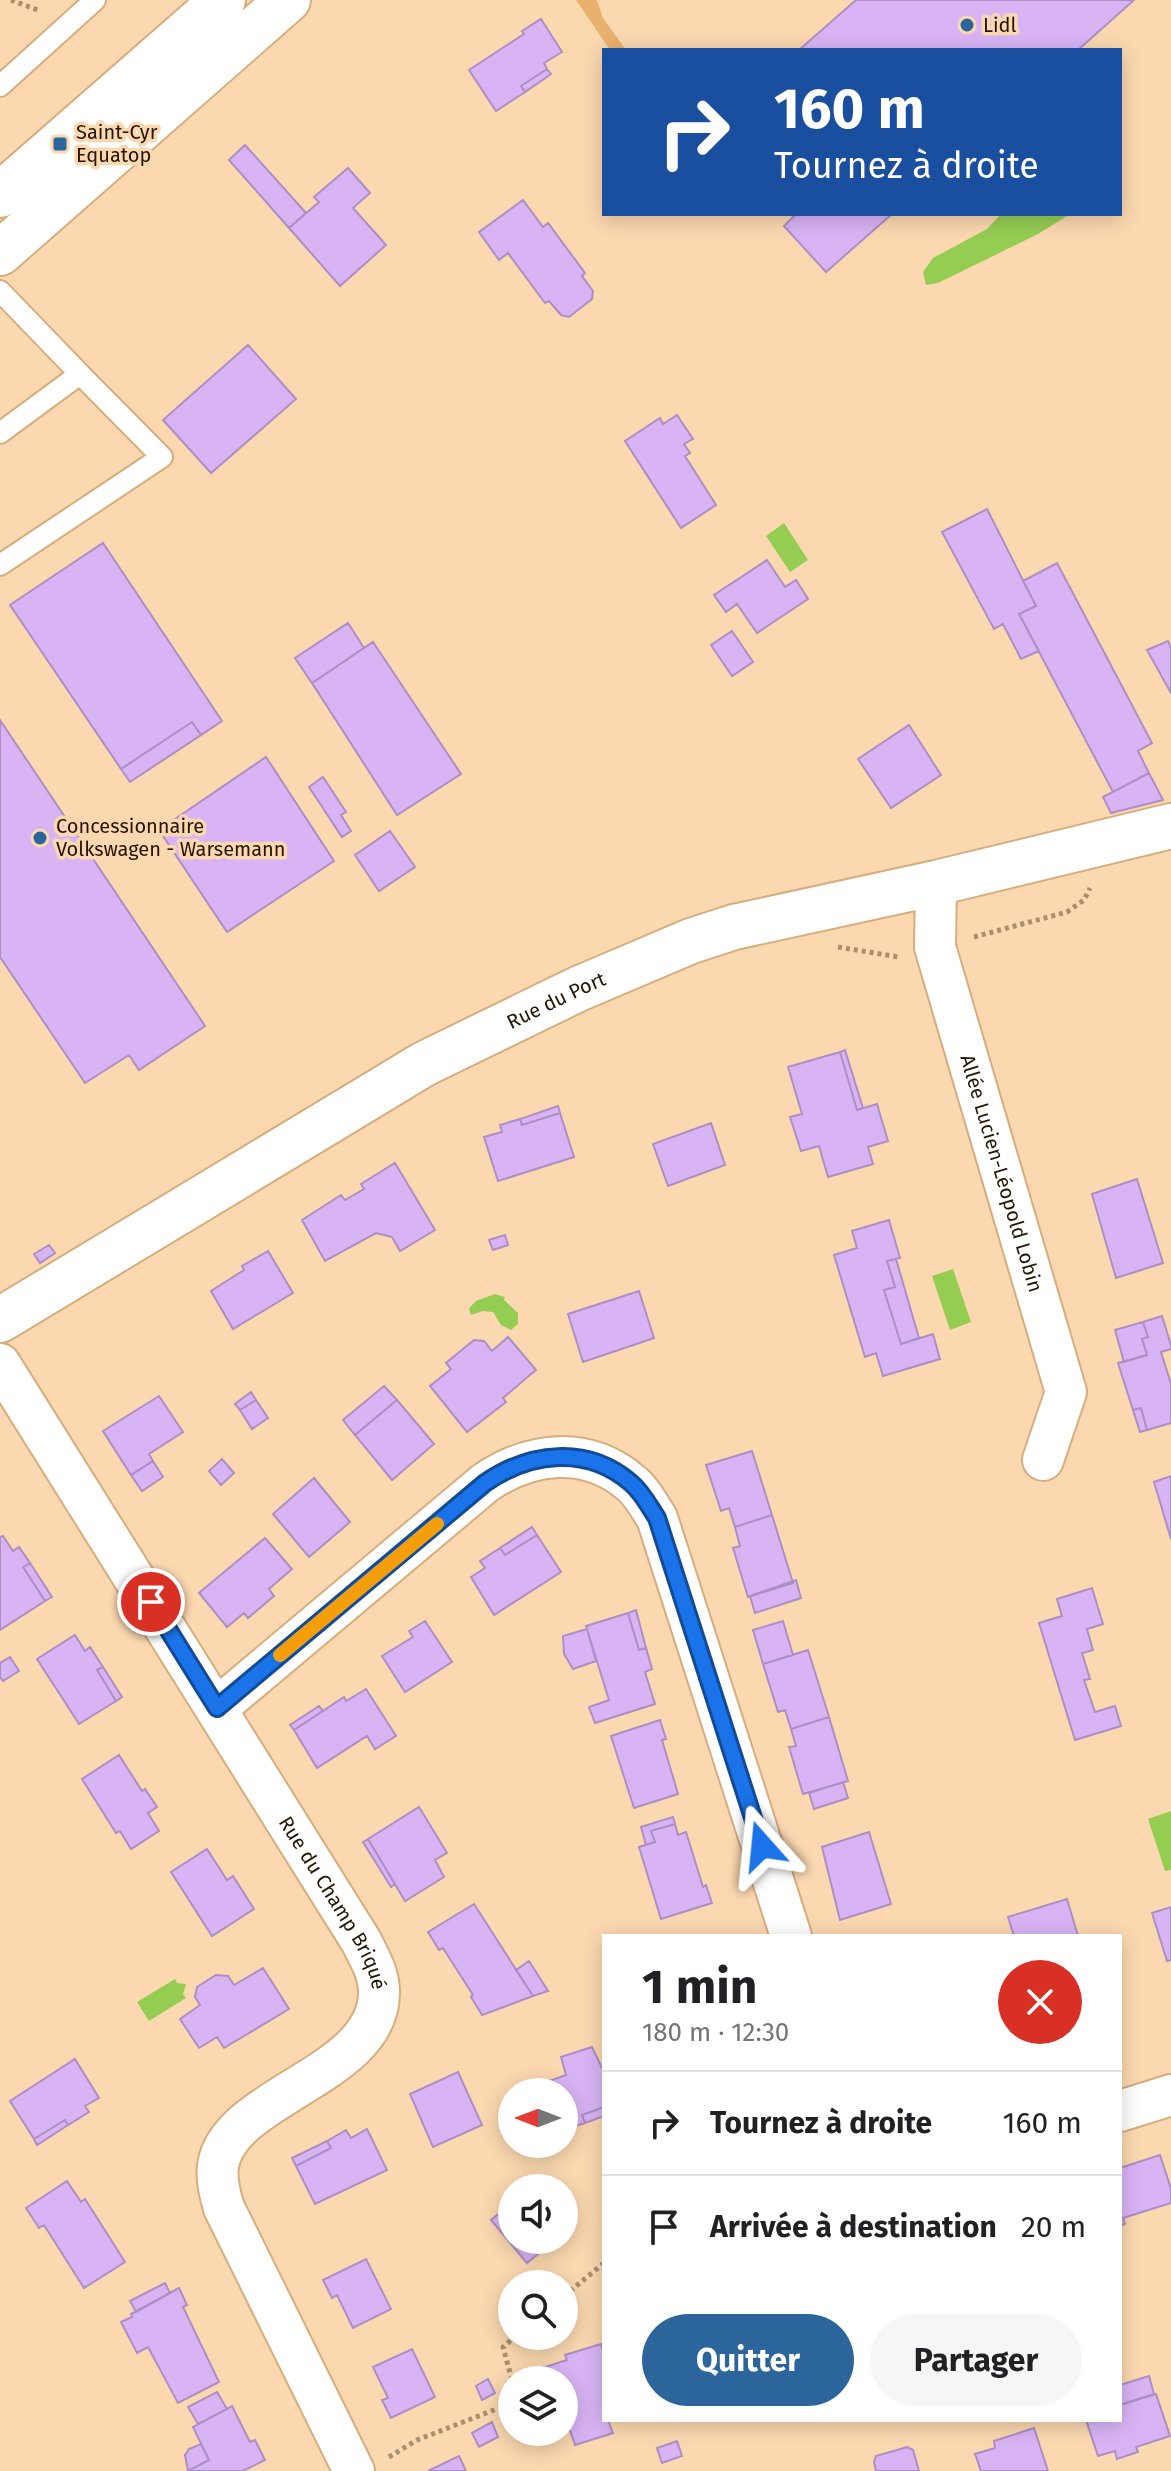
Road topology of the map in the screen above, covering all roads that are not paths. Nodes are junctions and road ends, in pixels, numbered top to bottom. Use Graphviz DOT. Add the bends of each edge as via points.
graph roads {
  1 [pos="95,0"];
  2 [pos="223,0"];
  3 [pos="288,0"];
  4 [pos="0,86"];
  5 [pos="0,195"];
  6 [pos="0,253"];
  7 [pos="0,291"];
  8 [pos="80,374"];
  9 [pos="0,433"];
  10 [pos="0,565"];
  11 [pos="1171,826"];
  12 [pos="936,883"];
  13 [pos="0,1320"];
  14 [pos="0,1364"];
  15 [pos="1043,1460"];
  16 [pos="217,1708"];
  17 [pos="790,1934"];
  18 [pos="1171,2095"];
  19 [pos="1122,2110"];
  20 [pos="366,2467"];
  1 -- 4 [label="lane"];
  2 -- 5 [label="street"];
  3 -- 6 [label="street"];
  7 -- 8 [label="lane"];
  8 -- 9 [label="lane"];
  8 -- 10 [label="lane" via="162,457"];
  11 -- 12 [label="street, Rue du Port"];
  12 -- 13 [label="street, Rue du Port" via="734,927 578,989 424,1064"];
  12 -- 15 [label="street, Allée Lucien-Léopold Lobin" via="935,947 1066,1392"];
  14 -- 16 [label="street, Rue du Champ Briqué"];
  16 -- 17 [label="street" via="507,1468 549,1457 590,1461 631,1482 657,1518"];
  16 -- 20 [label="street, Rue du Champ Briqué" via="361,1941 378,1982 376,2011 353,2048 236,2131 218,2165 224,2208"];
  18 -- 19 [label="street"];
}
